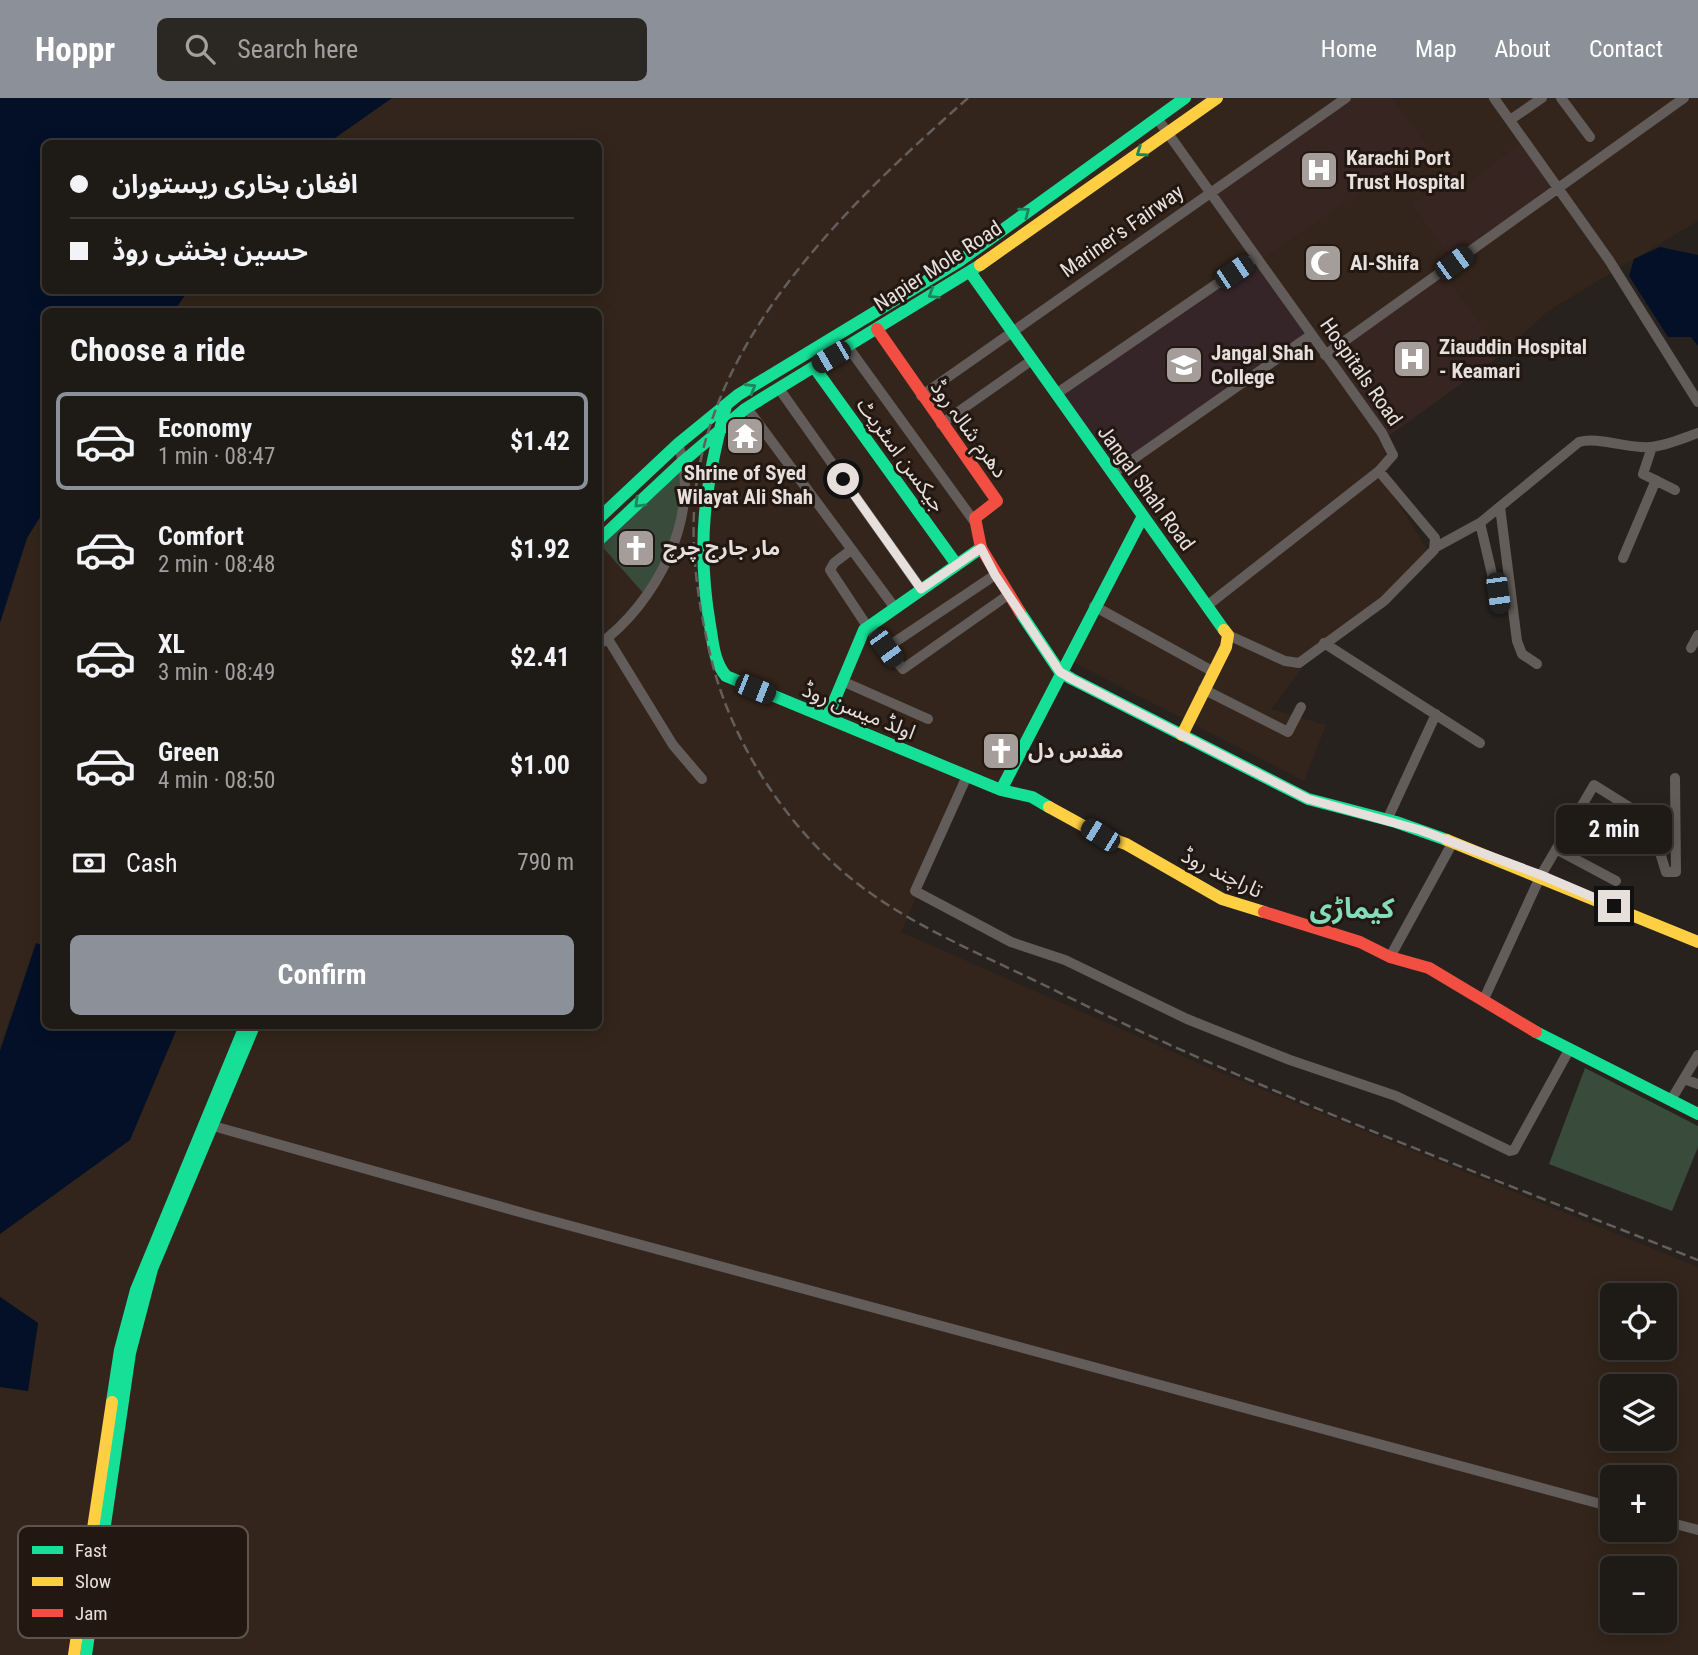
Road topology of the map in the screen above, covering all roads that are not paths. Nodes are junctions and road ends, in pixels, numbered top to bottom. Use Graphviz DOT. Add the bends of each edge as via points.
graph roads {
  1 [pos="1185,98"];
  2 [pos="1217,98"];
  3 [pos="1346,98"];
  4 [pos="1494,98"];
  5 [pos="1542,98"];
  6 [pos="1561,98"];
  7 [pos="1684,98"];
  8 [pos="1157,118"];
  9 [pos="1510,120"];
  10 [pos="1168,133"];
  11 [pos="1590,137"];
  12 [pos="1558,188"];
  13 [pos="1211,193"];
  14 [pos="1256,257"];
  15 [pos="970,272"];
  16 [pos="877,329"];
  17 [pos="1012,332"];
  18 [pos="1311,335"];
  19 [pos="848,347"];
  20 [pos="1325,355"];
  21 [pos="1032,360"];
  22 [pos="814,367"];
  23 [pos="780,390"];
  24 [pos="1056,394"];
  25 [pos="921,396"];
  26 [pos="1698,402"];
  27 [pos="726,406"];
  28 [pos="747,408"];
  29 [pos="941,424"];
  30 [pos="718,433"];
  31 [pos="1698,433"];
  32 [pos="678,444"];
  33 [pos="1652,447"];
  34 [pos="682,462"];
  35 [pos="1379,471"];
  36 [pos="1112,474"];
  37 [pos="1656,480"];
  38 [pos="1675,489"];
  39 [pos="1500,506"];
  40 [pos="602,515"];
  41 [pos="1142,517"];
  42 [pos="974,521"];
  43 [pos="1480,523"];
  44 [pos="602,537"];
  45 [pos="1436,547"];
  46 [pos="981,548"];
  47 [pos="851,550"];
  48 [pos="1623,558"];
  49 [pos="957,565"];
  50 [pos="995,575"];
  51 [pos="921,589"];
  52 [pos="1008,595"];
  53 [pos="1208,605"];
  54 [pos="1094,606"];
  55 [pos="895,608"];
  56 [pos="1500,608"];
  57 [pos="867,626"];
  58 [pos="1228,635"];
  59 [pos="1698,635"];
  60 [pos="603,642"];
  61 [pos="1324,643"];
  62 [pos="886,648"];
  63 [pos="1691,648"];
  64 [pos="1536,664"];
  65 [pos="1212,671"];
  66 [pos="1060,672"];
  67 [pos="842,681"];
  68 [pos="1203,689"];
  69 [pos="1301,707"];
  70 [pos="1436,714"];
  71 [pos="827,718"];
  72 [pos="928,719"];
  73 [pos="1182,735"];
  74 [pos="1480,743"];
  75 [pos="967,776"];
  76 [pos="1675,778"];
  77 [pos="702,779"];
  78 [pos="1001,790"];
  79 [pos="1387,820"];
  80 [pos="1452,842"];
  81 [pos="1556,849"];
  82 [pos="1541,875"];
  83 [pos="1616,881"];
  84 [pos="1698,942"];
  85 [pos="1390,957"];
  86 [pos="1484,999"];
  87 [pos="244,1029"];
  88 [pos="253,1029"];
  89 [pos="1569,1051"];
  90 [pos="1698,1055"];
  91 [pos="1684,1079"];
  92 [pos="1698,1084"];
  93 [pos="1671,1100"];
  94 [pos="1698,1114"];
  95 [pos="213,1126"];
  96 [pos="1600,1504"];
  97 [pos="1677,1524"];
  98 [pos="93,1526"];
  99 [pos="105,1526"];
  100 [pos="1698,1530"];
  1 -- 8 [label="street, Napier Mole Road"];
  2 -- 10 [label="street, Napier Mole Road"];
  3 -- 13 [label="street, Mariner's Fairway"];
  4 -- 9 [label="street"];
  5 -- 9 [label="street"];
  6 -- 11 [label="street"];
  7 -- 12 [label="street"];
  8 -- 10 [label="street, Hospitals Road"];
  27 -- 8 [label="street, Napier Mole Road, one-way" via="961,260"];
  9 -- 12 [label="street"];
  10 -- 13 [label="street, Hospitals Road"];
  10 -- 15 [label="street, Napier Mole Road, one-way"];
  12 -- 20 [label="street"];
  12 -- 26 [label="street"];
  13 -- 14 [label="street, Hospitals Road"];
  13 -- 17 [label="street, Mariner's Fairway"];
  14 -- 18 [label="street, Hospitals Road"];
  14 -- 24 [label="street"];
  15 -- 16 [label="street, Napier Mole Road, one-way"];
  15 -- 17 [label="street, Jangal Shah Road"];
  16 -- 19 [label="street, Napier Mole Road"];
  16 -- 25 [label="street, دھرم شالہ روڈ"];
  17 -- 21 [label="street, Jangal Shah Road"];
  17 -- 25 [label="street, Mariner's Fairway"];
  18 -- 20 [label="street, Hospitals Road"];
  18 -- 36 [label="street"];
  19 -- 22 [label="street, Napier Mole Road"];
  19 -- 42 [label="street"];
  20 -- 35 [label="street, Hospitals Road" via="1392,451 1392,458"];
  21 -- 24 [label="street, Jangal Shah Road"];
  21 -- 29 [label="street"];
  22 -- 23 [label="street, Napier Mole Road"];
  22 -- 49 [label="street, جیکسن اسٹریٹ"];
  23 -- 28 [label="street, Napier Mole Road"];
  23 -- 51 [label="street"];
  24 -- 36 [label="street, Jangal Shah Road"];
  25 -- 29 [label="street, دھرم شالہ روڈ"];
  27 -- 30 [label="street, اولڈ میسن روڈ"];
  27 -- 32 [label="street, Napier Mole Road"];
  28 -- 30 [label="street, Napier Mole Road"];
  28 -- 47 [label="street"];
  29 -- 42 [label="street, دھرم شالہ روڈ" via="997,501"];
  30 -- 34 [label="street, Napier Mole Road"];
  30 -- 71 [label="street, اولڈ میسن روڈ" via="699,531 718,666 732,680"];
  31 -- 33 [label="street"];
  32 -- 34 [label="street"];
  32 -- 40 [label="street, Napier Mole Road"];
  33 -- 37 [label="street" via="1643,474"];
  33 -- 39 [label="street" via="1583,440"];
  34 -- 44 [label="street, Napier Mole Road, one-way"];
  34 -- 60 [label="street" via="686,490 678,531 646,594"];
  35 -- 45 [label="street" via="1435,538"];
  35 -- 53 [label="street"];
  36 -- 41 [label="street, Jangal Shah Road"];
  37 -- 38 [label="street"];
  37 -- 48 [label="street"];
  39 -- 43 [label="street"];
  39 -- 64 [label="street" via="1517,641 1522,654"];
  41 -- 53 [label="street, Jangal Shah Road"];
  41 -- 54 [label="street"];
  42 -- 46 [label="street"];
  43 -- 45 [label="street"];
  43 -- 56 [label="street"];
  45 -- 61 [label="street" via="1384,601"];
  46 -- 49 [label="street"];
  46 -- 50 [label="street"];
  47 -- 55 [label="street"];
  47 -- 57 [label="street" via="830,570"];
  49 -- 51 [label="street"];
  50 -- 52 [label="street"];
  50 -- 62 [label="street"];
  51 -- 55 [label="street"];
  52 -- 62 [label="street" via="906,669"];
  52 -- 66 [label="street"];
  53 -- 58 [label="street, Jangal Shah Road"];
  54 -- 65 [label="street"];
  54 -- 66 [label="street"];
  55 -- 57 [label="street"];
  57 -- 62 [label="street"];
  57 -- 67 [label="street"];
  58 -- 61 [label="street" via="1292,663"];
  58 -- 65 [label="street"];
  59 -- 63 [label="street"];
  60 -- 77 [label="street" via="673,745"];
  61 -- 70 [label="street"];
  65 -- 68 [label="street"];
  66 -- 73 [label="street"];
  66 -- 78 [label="street"];
  67 -- 71 [label="street"];
  67 -- 72 [label="street"];
  68 -- 69 [label="street" via="1288,732"];
  68 -- 73 [label="street"];
  70 -- 74 [label="street"];
  70 -- 79 [label="street"];
  71 -- 75 [label="street, اولڈ میسن روڈ"];
  73 -- 79 [label="street" via="1308,799"];
  75 -- 78 [label="street, اولڈ میسن روڈ"];
  75 -- 89 [label="street" via="915,891 1011,942 1065,960 1187,1019 1396,1096 1510,1151"];
  76 -- 81 [label="street" via="1676,872 1666,872 1650,820 1598,786 1592,787"];
  78 -- 85 [label="street, تاراچند روڈ" via="1032,797 1222,899 1360,942"];
  79 -- 80 [label="street"];
  80 -- 82 [label="street"];
  80 -- 85 [label="street"];
  81 -- 82 [label="street"];
  81 -- 83 [label="street"];
  82 -- 84 [label="street"];
  82 -- 86 [label="street"];
  85 -- 86 [label="street, تاراچند روڈ" via="1429,968"];
  86 -- 89 [label="street, تاراچند روڈ"];
  87 -- 98 [label="street" via="135,1290 120,1350"];
  88 -- 95 [label="street"];
  89 -- 93 [label="street, تاراچند روڈ"];
  90 -- 91 [label="street"];
  91 -- 92 [label="street"];
  91 -- 93 [label="street"];
  93 -- 94 [label="street, تاراچند روڈ"];
  95 -- 96 [label="street"];
  95 -- 99 [label="street" via="139,1309"];
  97 -- 100 [label="street"];
}
